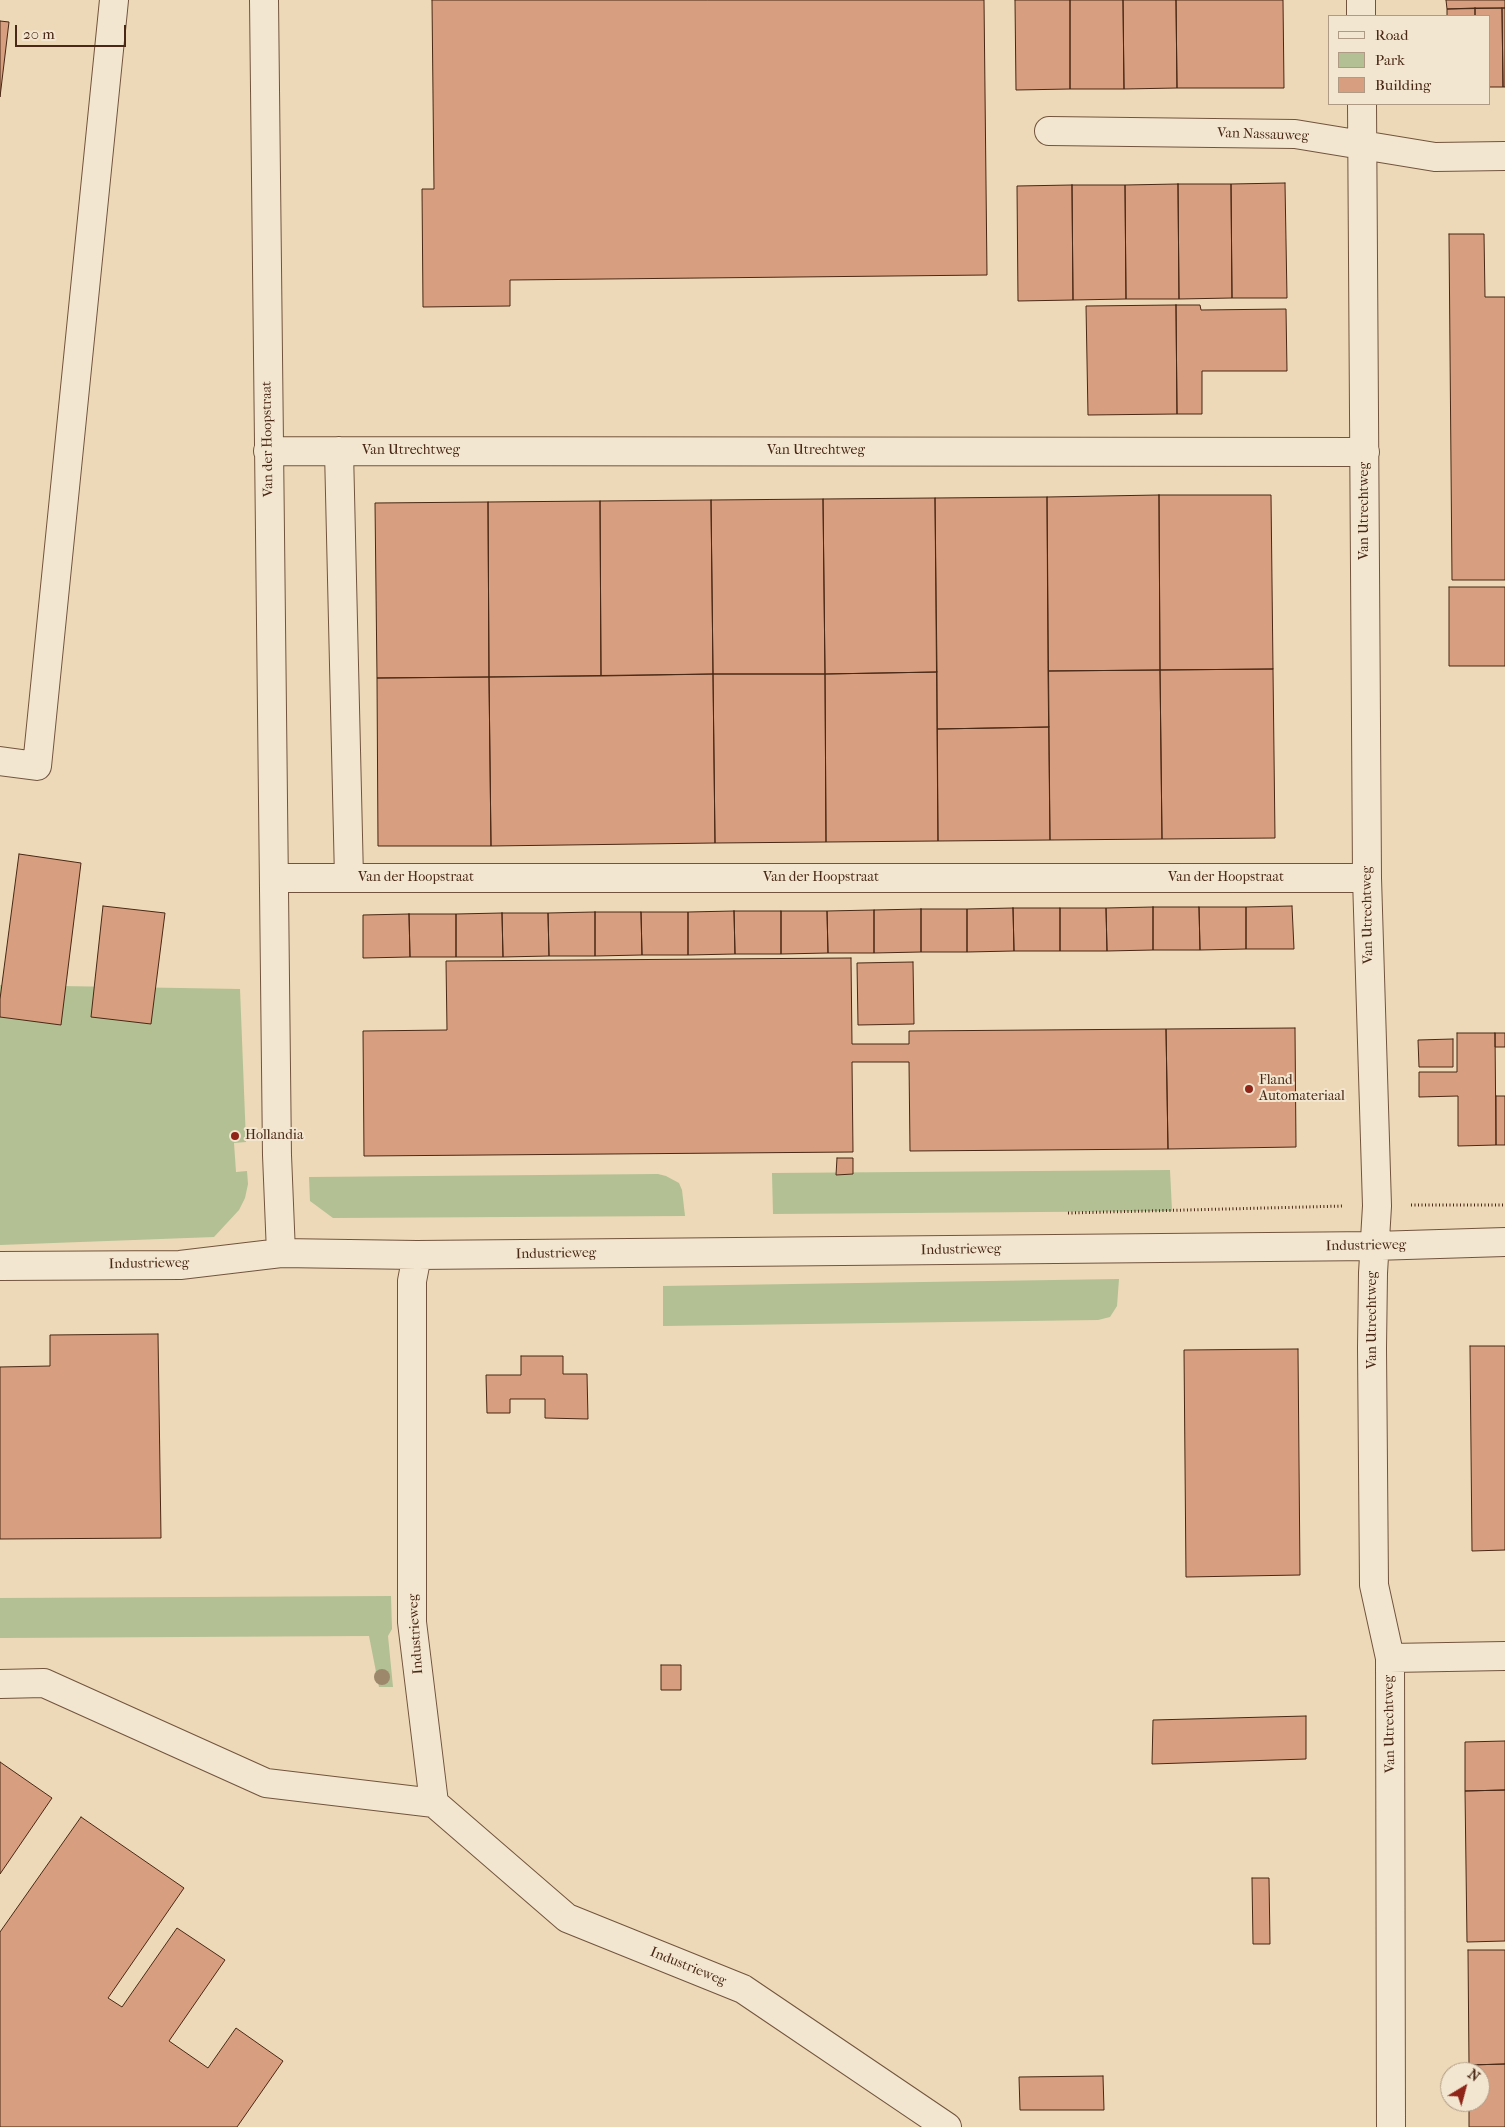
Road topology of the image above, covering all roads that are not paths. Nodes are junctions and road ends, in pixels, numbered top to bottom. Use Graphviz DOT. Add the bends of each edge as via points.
graph roads {
  1 [pos="114,0"];
  2 [pos="264,0"];
  3 [pos="1361,0"];
  4 [pos="1362,15"];
  5 [pos="1362,105"];
  6 [pos="1049,131"];
  7 [pos="1362,145"];
  8 [pos="1505,156"];
  9 [pos="339,450"];
  10 [pos="268,451"];
  11 [pos="1365,452"];
  12 [pos="0,761"];
  13 [pos="274,878"];
  14 [pos="349,878"];
  15 [pos="1367,878"];
  16 [pos="1505,1242"];
  17 [pos="1374,1246"];
  18 [pos="281,1253"];
  19 [pos="417,1255"];
  20 [pos="0,1266"];
  21 [pos="1505,1656"];
  22 [pos="1390,1658"];
  23 [pos="0,1684"];
  24 [pos="434,1803"];
  25 [pos="947,2127"];
  26 [pos="1391,2127"];
  1 -- 12 [label="street" via="37,766"];
  2 -- 10 [label="street, Van der Hoopstraat"];
  3 -- 4 [label="street"];
  5 -- 7 [label="street, Van Utrechtweg"];
  6 -- 7 [label="street, Van Nassauweg" via="1295,134"];
  7 -- 8 [label="street, Van Nassauweg" via="1435,157"];
  7 -- 11 [label="street, Van Utrechtweg"];
  9 -- 10 [label="street, Van Utrechtweg"];
  9 -- 11 [label="street, Van Utrechtweg"];
  9 -- 14 [label="street"];
  10 -- 13 [label="street, Van der Hoopstraat"];
  11 -- 15 [label="street, Van Utrechtweg"];
  13 -- 14 [label="street, Van der Hoopstraat"];
  13 -- 18 [label="street, Van der Hoopstraat"];
  14 -- 15 [label="street, Van der Hoopstraat"];
  15 -- 17 [label="street, Van Utrechtweg" via="1377,1206"];
  16 -- 17 [label="street, Industrieweg"];
  17 -- 19 [label="street, Industrieweg"];
  17 -- 22 [label="street, Van Utrechtweg" via="1374,1585"];
  18 -- 19 [label="street, Industrieweg"];
  18 -- 20 [label="street, Industrieweg" via="180,1265"];
  19 -- 24 [label="street, Industrieweg" via="412,1281 412,1622"];
  21 -- 22 [label="street"];
  22 -- 26 [label="street, Van Utrechtweg"];
  23 -- 24 [label="street" via="44,1683 266,1783"];
  24 -- 25 [label="street, Industrieweg" via="567,1918 743,1989"];
}
